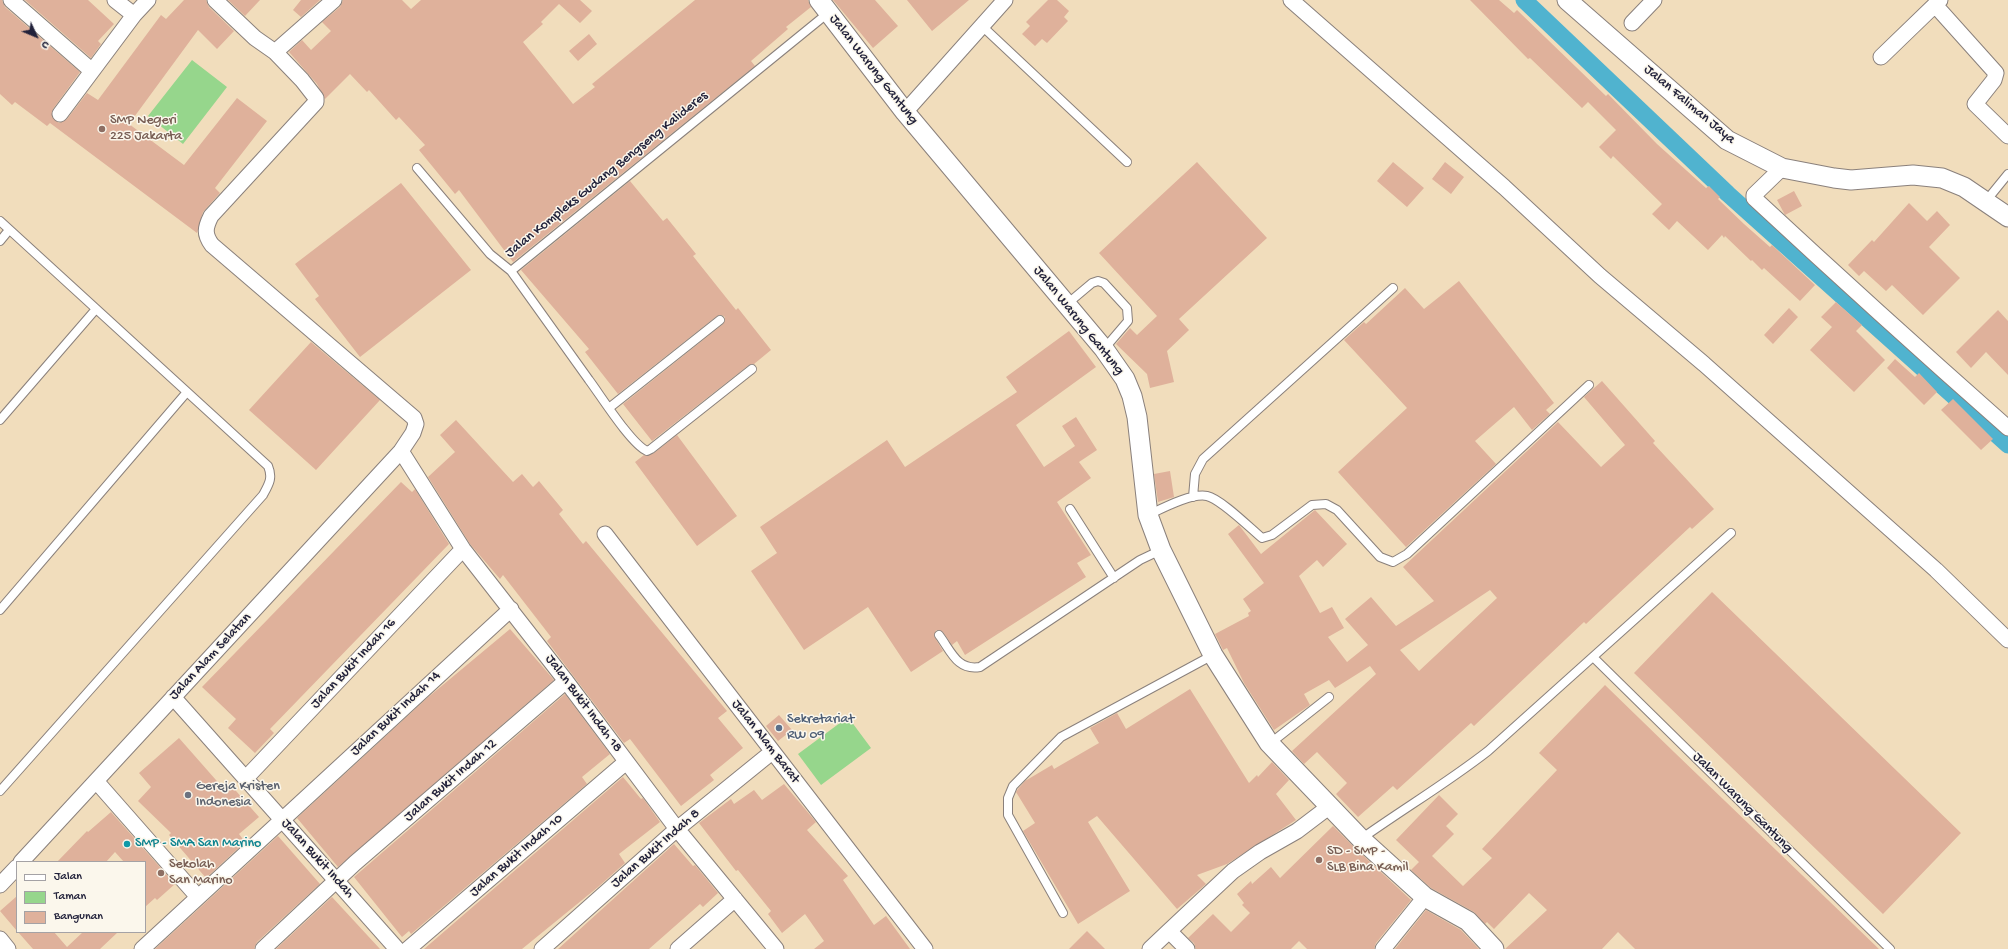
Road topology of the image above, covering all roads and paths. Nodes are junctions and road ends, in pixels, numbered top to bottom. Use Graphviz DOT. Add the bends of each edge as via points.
graph roads {
  1 [pos="11,0"];
  2 [pos="115,0"];
  3 [pos="148,0"];
  4 [pos="215,0"];
  5 [pos="334,0"];
  6 [pos="1005,0"];
  7 [pos="1292,0"];
  8 [pos="1567,0"];
  9 [pos="1654,0"];
  10 [pos="1937,2"];
  11 [pos="824,6"];
  12 [pos="134,15"];
  13 [pos="1632,23"];
  14 [pos="982,26"];
  15 [pos="275,52"];
  16 [pos="1881,57"];
  17 [pos="92,71"];
  18 [pos="905,112"];
  19 [pos="60,114"];
  20 [pos="2008,136"];
  21 [pos="1127,162"];
  22 [pos="417,168"];
  23 [pos="1783,170"];
  24 [pos="2008,174"];
  25 [pos="1989,197"];
  26 [pos="2008,217"];
  27 [pos="0,221"];
  28 [pos="9,230"];
  29 [pos="0,241"];
  30 [pos="511,271"];
  31 [pos="1393,288"];
  32 [pos="1067,304"];
  33 [pos="96,309"];
  34 [pos="720,320"];
  35 [pos="1104,349"];
  36 [pos="752,369"];
  37 [pos="1589,385"];
  38 [pos="187,392"];
  39 [pos="609,408"];
  40 [pos="0,420"];
  41 [pos="2008,428"];
  42 [pos="401,451"];
  43 [pos="1193,497"];
  44 [pos="1070,509"];
  45 [pos="1148,515"];
  46 [pos="1731,533"];
  47 [pos="605,534"];
  48 [pos="463,549"];
  49 [pos="1161,550"];
  50 [pos="1114,578"];
  51 [pos="511,609"];
  52 [pos="0,610"];
  53 [pos="939,635"];
  54 [pos="2008,640"];
  55 [pos="1213,655"];
  56 [pos="1594,658"];
  57 [pos="566,681"];
  58 [pos="173,697"];
  59 [pos="1329,697"];
  60 [pos="1269,743"];
  61 [pos="772,752"];
  62 [pos="626,762"];
  63 [pos="246,778"];
  64 [pos="96,781"];
  65 [pos="0,791"];
  66 [pos="1330,806"];
  67 [pos="282,819"];
  68 [pos="677,829"];
  69 [pos="1361,839"];
  70 [pos="22,861"];
  71 [pos="16,868"];
  72 [pos="336,880"];
  73 [pos="0,885"];
  74 [pos="198,897"];
  75 [pos="1425,897"];
  76 [pos="735,899"];
  77 [pos="1063,913"];
  78 [pos="1169,931"];
  79 [pos="0,940"];
  80 [pos="8,949"];
  81 [pos="142,949"];
  82 [pos="263,949"];
  83 [pos="397,949"];
  84 [pos="408,949"];
  85 [pos="542,949"];
  86 [pos="678,949"];
  87 [pos="776,949"];
  88 [pos="925,949"];
  89 [pos="1150,949"];
  90 [pos="1187,949"];
  91 [pos="1383,949"];
  92 [pos="1494,949"];
  93 [pos="1890,949"];
  1 -- 17 [label="street"];
  2 -- 12 [label="street"];
  3 -- 12 [label="street"];
  4 -- 15 [label="street" via="255,38"];
  5 -- 15 [label="street"];
  6 -- 14 [label="street"];
  7 -- 54 [label="street" via="1504,187 1600,276 1704,364 1930,565"];
  8 -- 23 [label="street, Jalan Faliman Jaya" via="1727,140"];
  9 -- 13 [label="street"];
  10 -- 16 [label="street"];
  10 -- 20 [label="street" via="1996,73 1994,80 1974,104"];
  11 -- 18 [label="street, Jalan Warung Gantung"];
  11 -- 30 [label="lane, Jalan Kompleks Gudang Bengseng Kalideres"];
  12 -- 17 [label="street"];
  14 -- 18 [label="street"];
  14 -- 21 [label="lane"];
  15 -- 42 [label="street, Jalan Alam Selatan" via="302,80 316,98 316,102 211,216 205,228 207,238 212,245 414,418 416,424 413,433"];
  17 -- 19 [label="street"];
  18 -- 32 [label="street, Jalan Warung Gantung"];
  22 -- 30 [label="lane, Jalan Kompleks Gudang Bengseng Kalideres" via="490,254"];
  23 -- 25 [label="street, Jalan Faliman Jaya" via="1851,180 1913,175 1942,178"];
  23 -- 41 [label="street" via="1753,197"];
  24 -- 25 [label="lane"];
  25 -- 26 [label="street, Jalan Faliman Jaya"];
  27 -- 28 [label="lane"];
  28 -- 29 [label="lane"];
  28 -- 33 [label="lane"];
  30 -- 39 [label="lane"];
  31 -- 43 [label="lane" via="1203,459 1195,474"];
  32 -- 35 [label="street, Jalan Warung Gantung"];
  32 -- 35 [label="lane" via="1098,281 1104,283 1127,308 1128,321"];
  33 -- 38 [label="lane"];
  33 -- 40 [label="lane"];
  34 -- 39 [label="lane"];
  35 -- 45 [label="street, Jalan Warung Gantung" via="1125,379 1132,396 1137,417"];
  36 -- 39 [label="lane" via="647,451 636,443"];
  37 -- 43 [label="lane" via="1407,554 1393,562 1380,557 1337,510 1326,504 1312,505 1272,536 1262,538 1208,496"];
  38 -- 52 [label="lane"];
  38 -- 65 [label="lane" via="268,466 271,474 269,483 262,495"];
  42 -- 48 [label="street, Jalan Bukit Indah 18"];
  42 -- 58 [label="street, Jalan Alam Selatan"];
  43 -- 45 [label="lane"];
  44 -- 50 [label="lane"];
  45 -- 49 [label="street, Jalan Warung Gantung"];
  46 -- 56 [label="lane"];
  47 -- 61 [label="street, Jalan Alam Barat"];
  48 -- 51 [label="street, Jalan Bukit Indah 18"];
  48 -- 63 [label="street, Jalan Bukit Indah 16"];
  49 -- 50 [label="lane" via="1140,560"];
  49 -- 55 [label="street, Jalan Warung Gantung"];
  50 -- 53 [label="lane" via="980,667 969,669 960,664"];
  51 -- 57 [label="street, Jalan Bukit Indah 18"];
  51 -- 67 [label="street, Jalan Bukit Indah 14"];
  55 -- 60 [label="street, Jalan Warung Gantung"];
  55 -- 77 [label="lane" via="1061,737 1013,786 1008,798 1008,815"];
  56 -- 69 [label="lane" via="1488,751 1449,781 1407,806"];
  56 -- 93 [label="lane, Jalan Warung Gantung"];
  57 -- 62 [label="street, Jalan Bukit Indah 18"];
  57 -- 72 [label="street, Jalan Bukit Indah 12"];
  58 -- 63 [label="street, Jalan Bukit Indah"];
  58 -- 64 [label="street, Jalan Alam Selatan"];
  59 -- 60 [label="lane"];
  60 -- 66 [label="street, Jalan Warung Gantung"];
  61 -- 68 [label="street, Jalan Bukit Indah 8"];
  61 -- 88 [label="street, Jalan Alam Barat"];
  62 -- 68 [label="street, Jalan Bukit Indah 18"];
  62 -- 84 [label="street, Jalan Bukit Indah 10"];
  63 -- 67 [label="street, Jalan Bukit Indah"];
  64 -- 70 [label="street, Jalan Alam Selatan"];
  64 -- 74 [label="street"];
  66 -- 69 [label="street, Jalan Warung Gantung"];
  66 -- 78 [label="street" via="1297,831 1260,852 1234,871"];
  67 -- 72 [label="street, Jalan Bukit Indah"];
  67 -- 74 [label="street, Jalan Bukit Indah 14"];
  68 -- 76 [label="street, Jalan Bukit Indah 18"];
  68 -- 85 [label="street, Jalan Bukit Indah 8"];
  69 -- 75 [label="street, Jalan Warung Gantung"];
  71 -- 73 [label="street"];
  72 -- 82 [label="street, Jalan Bukit Indah 12"];
  72 -- 83 [label="street, Jalan Bukit Indah"];
  74 -- 81 [label="street, Jalan Bukit Indah 14"];
  75 -- 91 [label="street"];
  75 -- 92 [label="street, Jalan Warung Gantung" via="1468,921"];
  76 -- 86 [label="street"];
  76 -- 87 [label="street, Jalan Bukit Indah 18"];
  78 -- 89 [label="street"];
  78 -- 90 [label="street"];
  79 -- 80 [label="street"];
}
